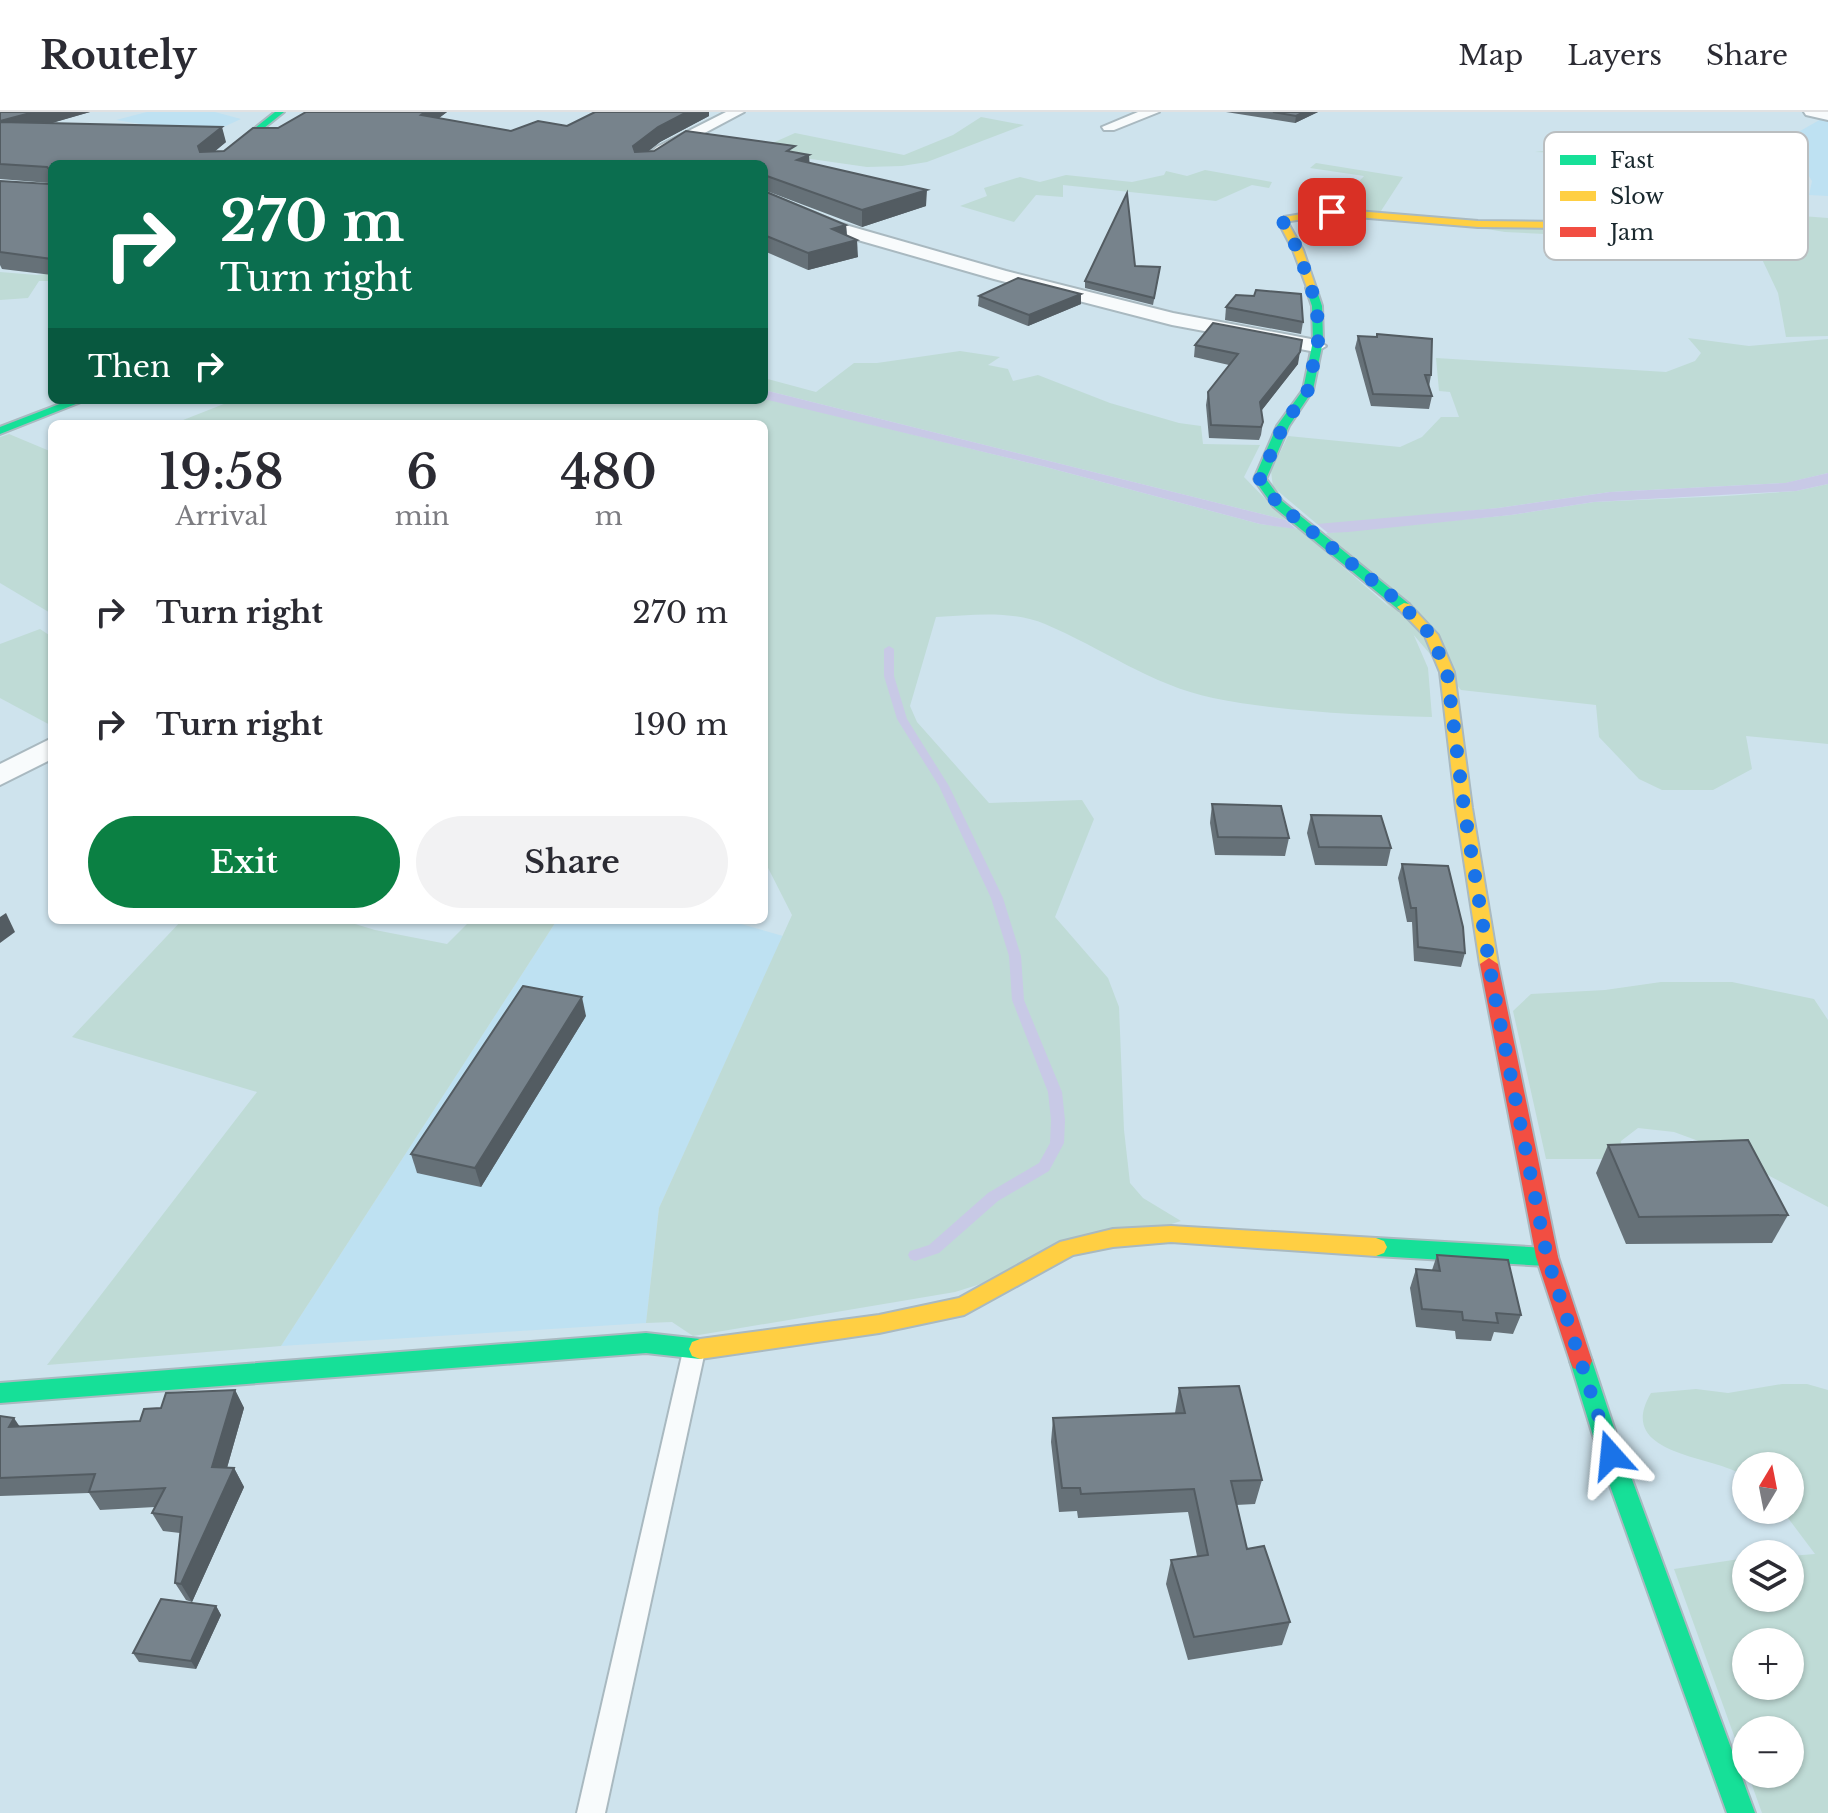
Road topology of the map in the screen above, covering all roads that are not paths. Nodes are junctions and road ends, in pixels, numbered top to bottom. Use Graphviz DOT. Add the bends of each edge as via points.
graph roads {
  1 [pos="280,112"];
  2 [pos="737,112"];
  3 [pos="1152,112"];
  4 [pos="1811,112"];
  5 [pos="1828,116"];
  6 [pos="1109,127"];
  7 [pos="219,160"];
  8 [pos="650,160"];
  9 [pos="795,191"];
  10 [pos="768,198"];
  11 [pos="768,199"];
  12 [pos="1544,225"];
  13 [pos="1316,346"];
  14 [pos="70,404"];
  15 [pos="0,431"];
  16 [pos="48,749"];
  17 [pos="0,776"];
  18 [pos="1547,1257"];
  19 [pos="694,1350"];
  20 [pos="0,1393"];
  21 [pos="591,1813"];
  22 [pos="1741,1813"];
  1 -- 7 [label="street"];
  2 -- 8 [label="street"];
  3 -- 6 [label="street"];
  4 -- 5 [label="street"];
  9 -- 10 [label="street"];
  11 -- 13 [label="street" via="836,228 1000,275 1172,319"];
  12 -- 13 [label="street" via="1332,212 1287,219 1283,223 1317,306"];
  13 -- 18 [label="street" via="1308,390 1283,426 1260,479 1278,504 1399,602 1431,635 1447,672 1493,987"];
  14 -- 15 [label="street"];
  16 -- 17 [label="street"];
  18 -- 19 [label="street" via="1171,1234 1113,1238 1068,1248 964,1306 879,1324"];
  18 -- 22 [label="street" via="1611,1455"];
  19 -- 20 [label="street" via="646,1343"];
  19 -- 21 [label="lane"];
}
